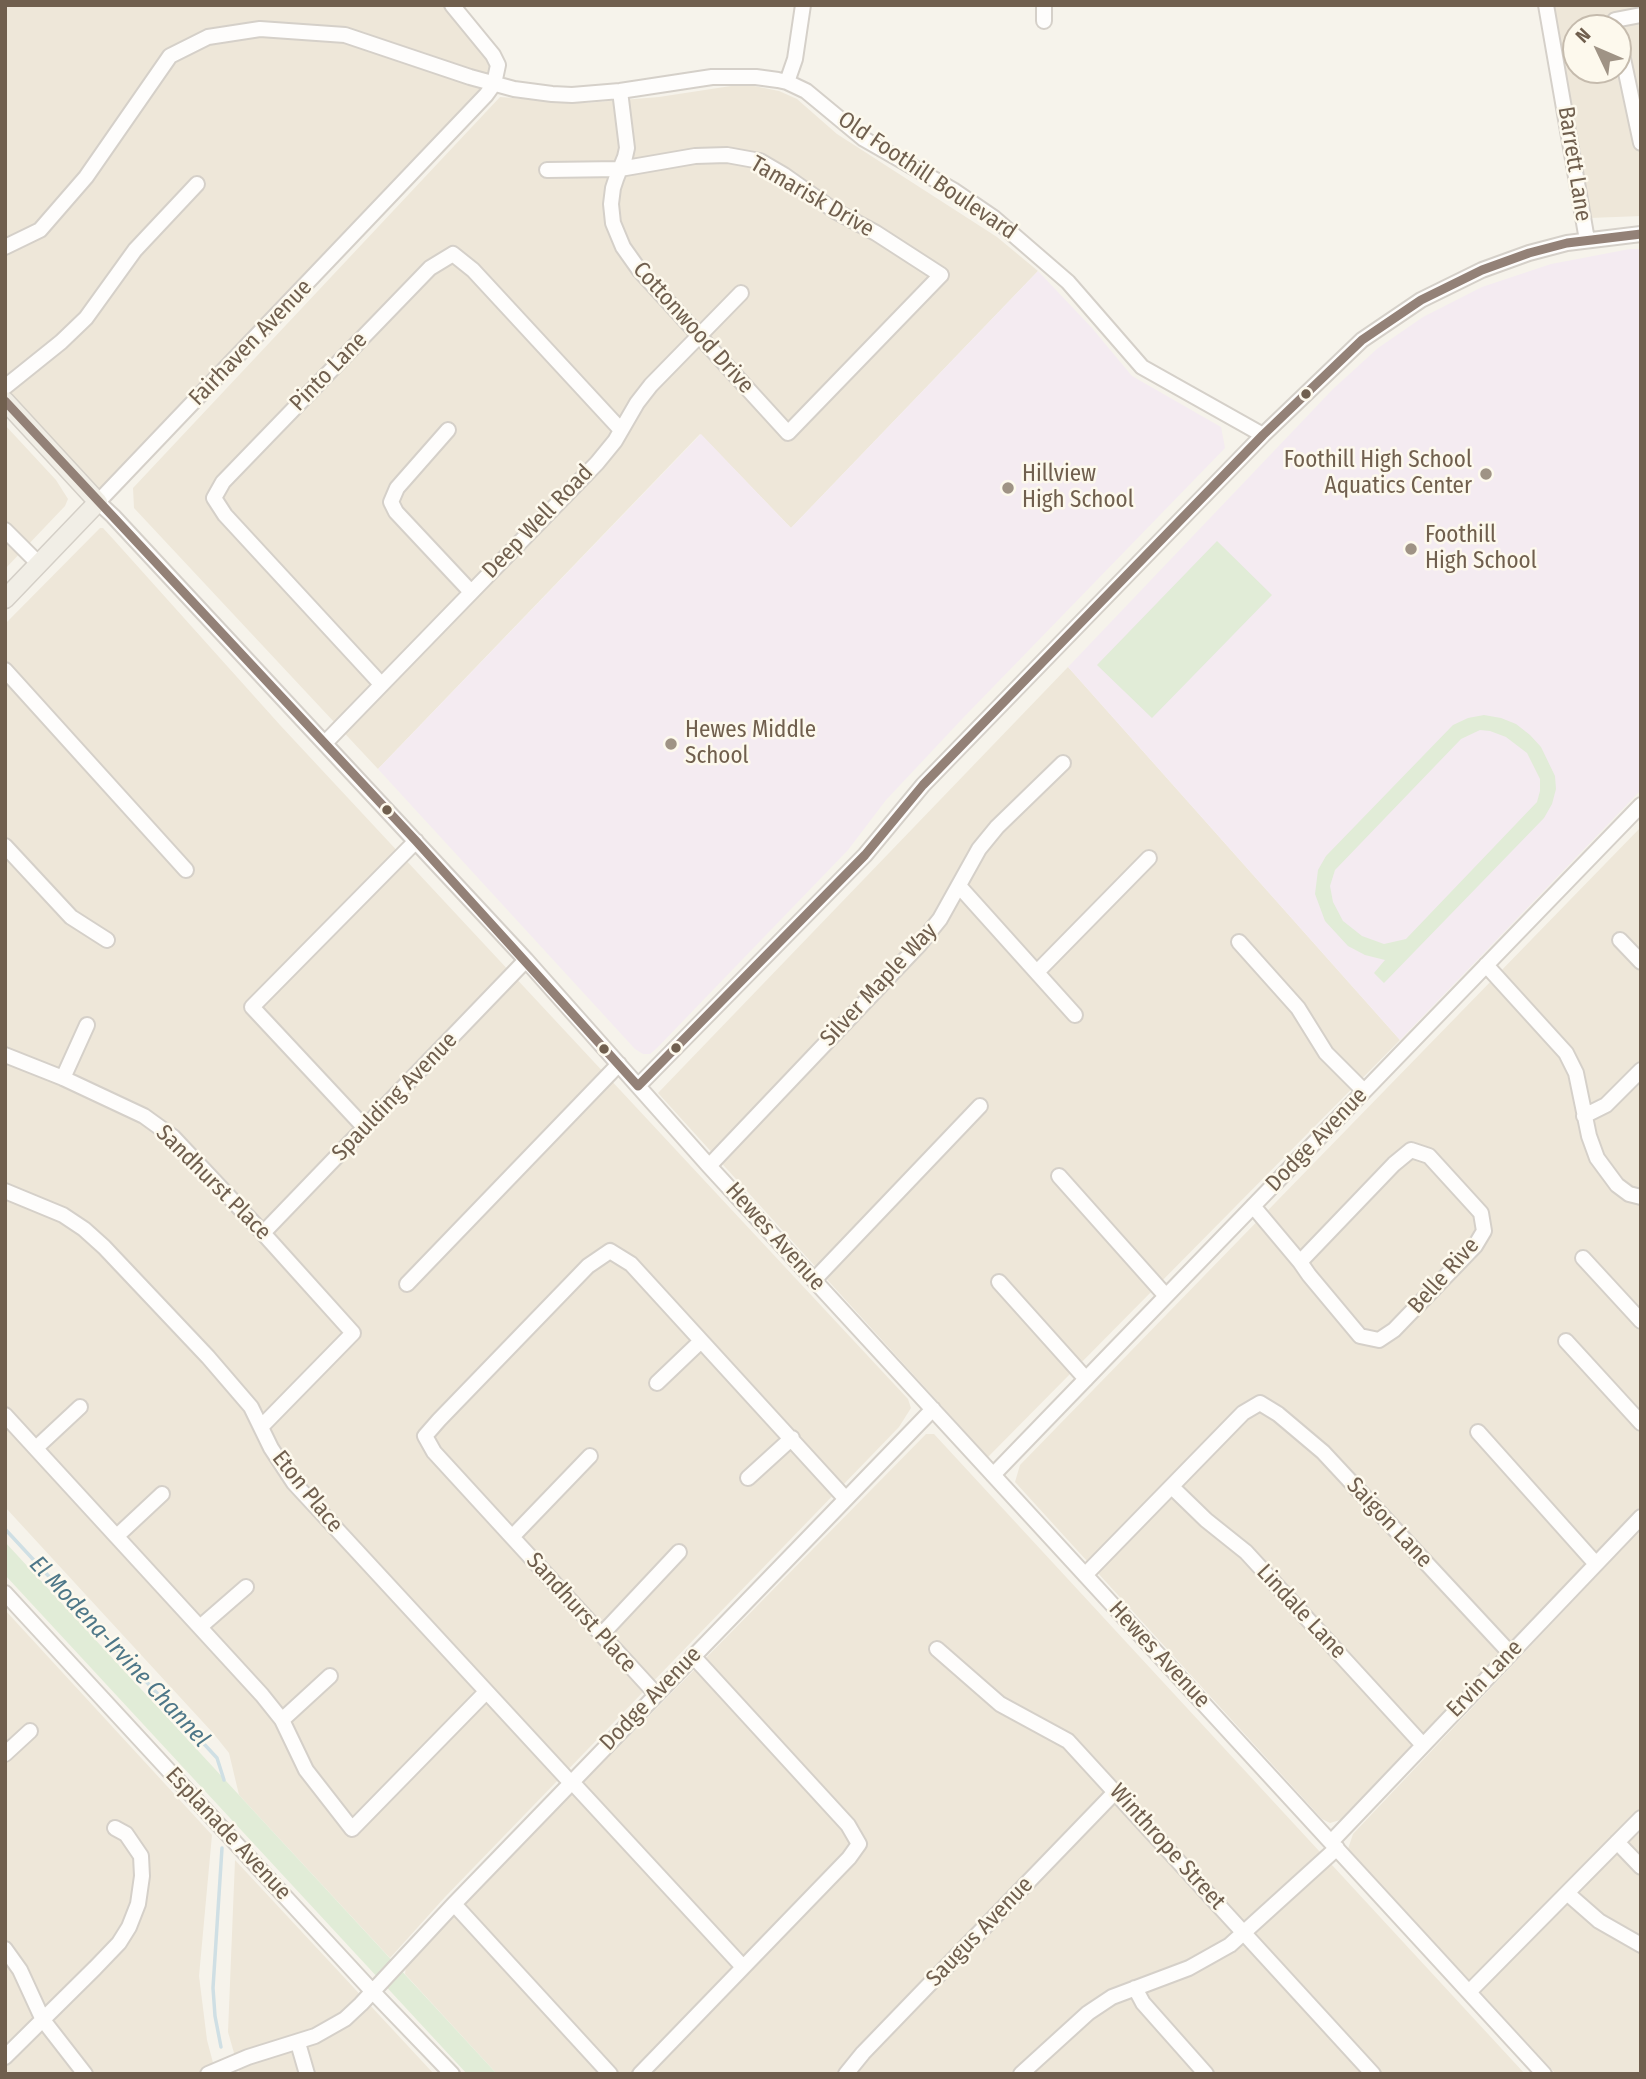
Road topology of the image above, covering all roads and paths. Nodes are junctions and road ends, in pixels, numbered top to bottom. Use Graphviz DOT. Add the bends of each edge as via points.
graph roads {
  1 [pos="803,5"];
  2 [pos="1044,5"];
  3 [pos="1546,5"];
  4 [pos="453,6"];
  5 [pos="1044,21"];
  6 [pos="788,82"];
  7 [pos="494,84"];
  8 [pos="1628,84"];
  9 [pos="620,91"];
  10 [pos="1641,143"];
  11 [pos="620,169"];
  12 [pos="547,170"];
  13 [pos="197,184"];
  14 [pos="1641,234"];
  15 [pos="1587,240"];
  16 [pos="5,247"];
  17 [pos="741,293"];
  18 [pos="700,337"];
  19 [pos="5,387"];
  20 [pos="5,401"];
  21 [pos="447,430"];
  22 [pos="621,430"];
  23 [pos="788,433"];
  24 [pos="1263,435"];
  25 [pos="98,502"];
  26 [pos="5,530"];
  27 [pos="39,564"];
  28 [pos="471,592"];
  29 [pos="5,599"];
  30 [pos="5,670"];
  31 [pos="381,684"];
  32 [pos="324,743"];
  33 [pos="1063,763"];
  34 [pos="1641,805"];
  35 [pos="416,841"];
  36 [pos="5,846"];
  37 [pos="1149,858"];
  38 [pos="186,870"];
  39 [pos="958,886"];
  40 [pos="107,940"];
  41 [pos="1620,940"];
  42 [pos="1239,942"];
  43 [pos="526,960"];
  44 [pos="1641,962"];
  45 [pos="1486,965"];
  46 [pos="1037,972"];
  47 [pos="1075,1015"];
  48 [pos="87,1025"];
  49 [pos="5,1055"];
  50 [pos="619,1064"];
  51 [pos="1641,1070"];
  52 [pos="63,1078"];
  53 [pos="638,1086"];
  54 [pos="1364,1091"];
  55 [pos="980,1106"];
  56 [pos="1584,1116"];
  57 [pos="365,1129"];
  58 [pos="709,1166"];
  59 [pos="1059,1176"];
  60 [pos="5,1191"];
  61 [pos="1641,1197"];
  62 [pos="1253,1206"];
  63 [pos="263,1233"];
  64 [pos="1583,1258"];
  65 [pos="1300,1262"];
  66 [pos="814,1280"];
  67 [pos="999,1282"];
  68 [pos="407,1284"];
  69 [pos="1166,1296"];
  70 [pos="1641,1321"];
  71 [pos="1566,1340"];
  72 [pos="701,1341"];
  73 [pos="1086,1379"];
  74 [pos="657,1383"];
  75 [pos="80,1407"];
  76 [pos="933,1409"];
  77 [pos="5,1415"];
  78 [pos="1641,1423"];
  79 [pos="261,1427"];
  80 [pos="1478,1432"];
  81 [pos="792,1438"];
  82 [pos="36,1448"];
  83 [pos="590,1456"];
  84 [pos="993,1475"];
  85 [pos="748,1478"];
  86 [pos="1172,1487"];
  87 [pos="162,1494"];
  88 [pos="845,1498"];
  89 [pos="1641,1517"];
  90 [pos="117,1536"];
  91 [pos="512,1537"];
  92 [pos="679,1552"];
  93 [pos="1596,1564"];
  94 [pos="1085,1575"];
  95 [pos="246,1587"];
  96 [pos="5,1593"];
  97 [pos="200,1627"];
  98 [pos="601,1634"];
  99 [pos="937,1649"];
  100 [pos="1510,1653"];
  101 [pos="693,1656"];
  102 [pos="330,1676"];
  103 [pos="486,1692"];
  104 [pos="656,1694"];
  105 [pos="282,1720"];
  106 [pos="30,1731"];
  107 [pos="1422,1744"];
  108 [pos="5,1754"];
  109 [pos="571,1783"];
  110 [pos="1116,1791"];
  111 [pos="1641,1818"];
  112 [pos="115,1828"];
  113 [pos="1617,1842"];
  114 [pos="1334,1845"];
  115 [pos="1641,1867"];
  116 [pos="1567,1893"];
  117 [pos="454,1904"];
  118 [pos="1245,1933"];
  119 [pos="1641,1945"];
  120 [pos="5,1949"];
  121 [pos="743,1967"];
  122 [pos="1135,1988"];
  123 [pos="373,1992"];
  124 [pos="1469,1992"];
  125 [pos="43,2020"];
  126 [pos="298,2043"];
  127 [pos="5,2057"];
  128 [pos="85,2074"];
  129 [pos="208,2074"];
  130 [pos="307,2074"];
  131 [pos="452,2074"];
  132 [pos="610,2074"];
  133 [pos="640,2074"];
  134 [pos="846,2074"];
  135 [pos="1021,2074"];
  136 [pos="1206,2074"];
  137 [pos="1373,2074"];
  138 [pos="1544,2074"];
  1 -- 6 [label="street"];
  2 -- 5 [label="street"];
  3 -- 15 [label="street, Barrett Lane"];
  4 -- 7 [label="street" via="493,55 498,73"];
  6 -- 9 [label="street, Old Foothill Boulevard" via="712,77"];
  6 -- 24 [label="street, Old Foothill Boulevard" via="864,139 973,203 1021,239 1068,282 1142,367"];
  7 -- 9 [label="street, Old Foothill Boulevard" via="562,94"];
  7 -- 16 [label="street, Old Foothill Boulevard" via="345,34 260,29 208,37 170,56 86,177 40,230"];
  7 -- 25 [label="street, Fairhaven Avenue"];
  8 -- 10 [label="street"];
  9 -- 11 [label="street, Cottonwood Drive" via="627,138"];
  11 -- 12 [label="street, Tamarisk Drive"];
  11 -- 18 [label="street, Cottonwood Drive" via="611,204 623,247"];
  11 -- 23 [label="street, Tamarisk Drive" via="695,156 727,155 760,162 941,275"];
  13 -- 19 [label="street" via="135,250 80,324"];
  14 -- 15 [label="street"];
  15 -- 24 [label="street" via="1482,270 1411,306 1344,356"];
  17 -- 18 [label="street, Deep Well Road"];
  18 -- 22 [label="street, Deep Well Road" via="651,385"];
  18 -- 23 [label="street, Cottonwood Drive"];
  20 -- 25 [label="main road, Hewes Avenue"];
  21 -- 28 [label="street" via="397,488 391,502"];
  22 -- 28 [label="street, Deep Well Road" via="597,463"];
  22 -- 31 [label="street, Pinto Lane" via="453,254 420,277 222,482 214,498 225,515"];
  24 -- 53 [label="street"];
  25 -- 27 [label="main road, Fairhaven Avenue"];
  25 -- 32 [label="street, Hewes Avenue"];
  26 -- 27 [label="street"];
  27 -- 29 [label="main road, Fairhaven Avenue"];
  28 -- 31 [label="street, Deep Well Road"];
  30 -- 38 [label="street"];
  31 -- 32 [label="street, Deep Well Road"];
  32 -- 35 [label="street, Hewes Avenue"];
  33 -- 39 [label="street, Silver Maple Way" via="991,834"];
  34 -- 45 [label="street, Dodge Avenue"];
  35 -- 43 [label="street, Hewes Avenue"];
  35 -- 57 [label="street" via="252,1007"];
  36 -- 40 [label="street" via="71,917"];
  37 -- 46 [label="street"];
  39 -- 46 [label="street"];
  39 -- 58 [label="street, Silver Maple Way" via="919,945"];
  41 -- 44 [label="street"];
  42 -- 54 [label="street" via="1298,1008 1326,1053"];
  43 -- 50 [label="street, Hewes Avenue"];
  43 -- 57 [label="street, Spaulding Avenue"];
  45 -- 54 [label="street, Dodge Avenue"];
  45 -- 56 [label="street" via="1566,1053 1576,1073"];
  46 -- 47 [label="street"];
  48 -- 52 [label="street"];
  49 -- 52 [label="street, Sandhurst Place"];
  50 -- 53 [label="street, Hewes Avenue"];
  50 -- 68 [label="street"];
  51 -- 56 [label="street" via="1606,1105"];
  52 -- 63 [label="street, Sandhurst Place" via="144,1116 173,1137"];
  53 -- 58 [label="street, Hewes Avenue"];
  54 -- 62 [label="street, Dodge Avenue"];
  55 -- 66 [label="street"];
  56 -- 61 [label="street" via="1597,1158 1607,1173 1629,1194"];
  57 -- 63 [label="street, Spaulding Avenue"];
  58 -- 66 [label="street, Hewes Avenue"];
  59 -- 69 [label="street"];
  60 -- 79 [label="street, Eton Place" via="85,1229 208,1357 251,1407"];
  62 -- 65 [label="street, Belle Rive"];
  62 -- 69 [label="street, Dodge Avenue"];
  63 -- 79 [label="street, Sandhurst Place" via="353,1333"];
  64 -- 70 [label="street"];
  65 -- 65 [label="street, Belle Rive" via="1360,1336 1379,1340 1394,1331 1475,1246 1484,1231 1481,1213 1429,1156 1411,1150"];
  66 -- 76 [label="street, Hewes Avenue"];
  67 -- 73 [label="street"];
  69 -- 73 [label="street, Dodge Avenue"];
  71 -- 78 [label="street"];
  72 -- 74 [label="street"];
  72 -- 81 [label="street"];
  72 -- 91 [label="street, Sandhurst Place" via="631,1264 610,1251 588,1266 425,1436 434,1452"];
  73 -- 84 [label="street, Dodge Avenue"];
  75 -- 82 [label="street"];
  76 -- 84 [label="street, Hewes Avenue"];
  76 -- 88 [label="street, Dodge Avenue"];
  77 -- 82 [label="street"];
  79 -- 103 [label="street, Eton Place" via="294,1483"];
  80 -- 93 [label="street"];
  81 -- 85 [label="street"];
  81 -- 88 [label="street"];
  82 -- 90 [label="street"];
  83 -- 91 [label="street"];
  84 -- 94 [label="street, Hewes Avenue"];
  86 -- 94 [label="street"];
  86 -- 100 [label="street, Saigon Lane" via="1243,1413 1259,1403 1323,1452"];
  86 -- 107 [label="street, Lindale Lane" via="1246,1552"];
  87 -- 90 [label="street"];
  88 -- 101 [label="street, Dodge Avenue"];
  89 -- 93 [label="street, Ervin Lane"];
  90 -- 97 [label="street"];
  91 -- 98 [label="street, Sandhurst Place"];
  92 -- 98 [label="street"];
  93 -- 100 [label="street, Ervin Lane"];
  94 -- 114 [label="street, Hewes Avenue"];
  95 -- 97 [label="street"];
  96 -- 123 [label="street, Esplanade Avenue"];
  97 -- 105 [label="street"];
  98 -- 104 [label="street, Sandhurst Place"];
  99 -- 110 [label="street, Winthrope Street" via="1000,1704 1068,1741"];
  100 -- 107 [label="street, Ervin Lane"];
  101 -- 104 [label="street, Dodge Avenue"];
  101 -- 121 [label="street" via="848,1825 859,1844"];
  102 -- 105 [label="street"];
  103 -- 105 [label="street" via="352,1829 306,1770"];
  103 -- 109 [label="street, Eton Place"];
  104 -- 109 [label="street, Dodge Avenue"];
  106 -- 108 [label="street"];
  107 -- 114 [label="street, Ervin Lane"];
  109 -- 117 [label="street, Dodge Avenue"];
  109 -- 121 [label="street, Eton Place"];
  110 -- 118 [label="street, Winthrope Street"];
  110 -- 134 [label="street, Saugus Avenue"];
  111 -- 113 [label="street"];
  112 -- 125 [label="street" via="126,1834 141,1856 138,1904 119,1942"];
  113 -- 115 [label="street"];
  113 -- 116 [label="street"];
  114 -- 118 [label="street, Ervin Lane"];
  114 -- 124 [label="street, Hewes Avenue"];
  116 -- 119 [label="street" via="1599,1921"];
  116 -- 124 [label="street"];
  117 -- 123 [label="street, Dodge Avenue"];
  117 -- 132 [label="street"];
  118 -- 122 [label="street, Ervin Lane" via="1200,1963"];
  118 -- 137 [label="street, Winthrope Street"];
  120 -- 125 [label="street"];
  121 -- 133 [label="street"];
  122 -- 135 [label="street, Ervin Lane" via="1088,2013"];
  122 -- 136 [label="street"];
  123 -- 126 [label="street, Dodge Avenue" via="345,2019"];
  123 -- 131 [label="street, Esplanade Avenue"];
  124 -- 138 [label="street, Hewes Avenue"];
  125 -- 127 [label="street"];
  125 -- 128 [label="street"];
  126 -- 129 [label="street, Dodge Avenue"];
  126 -- 130 [label="street"];
}
